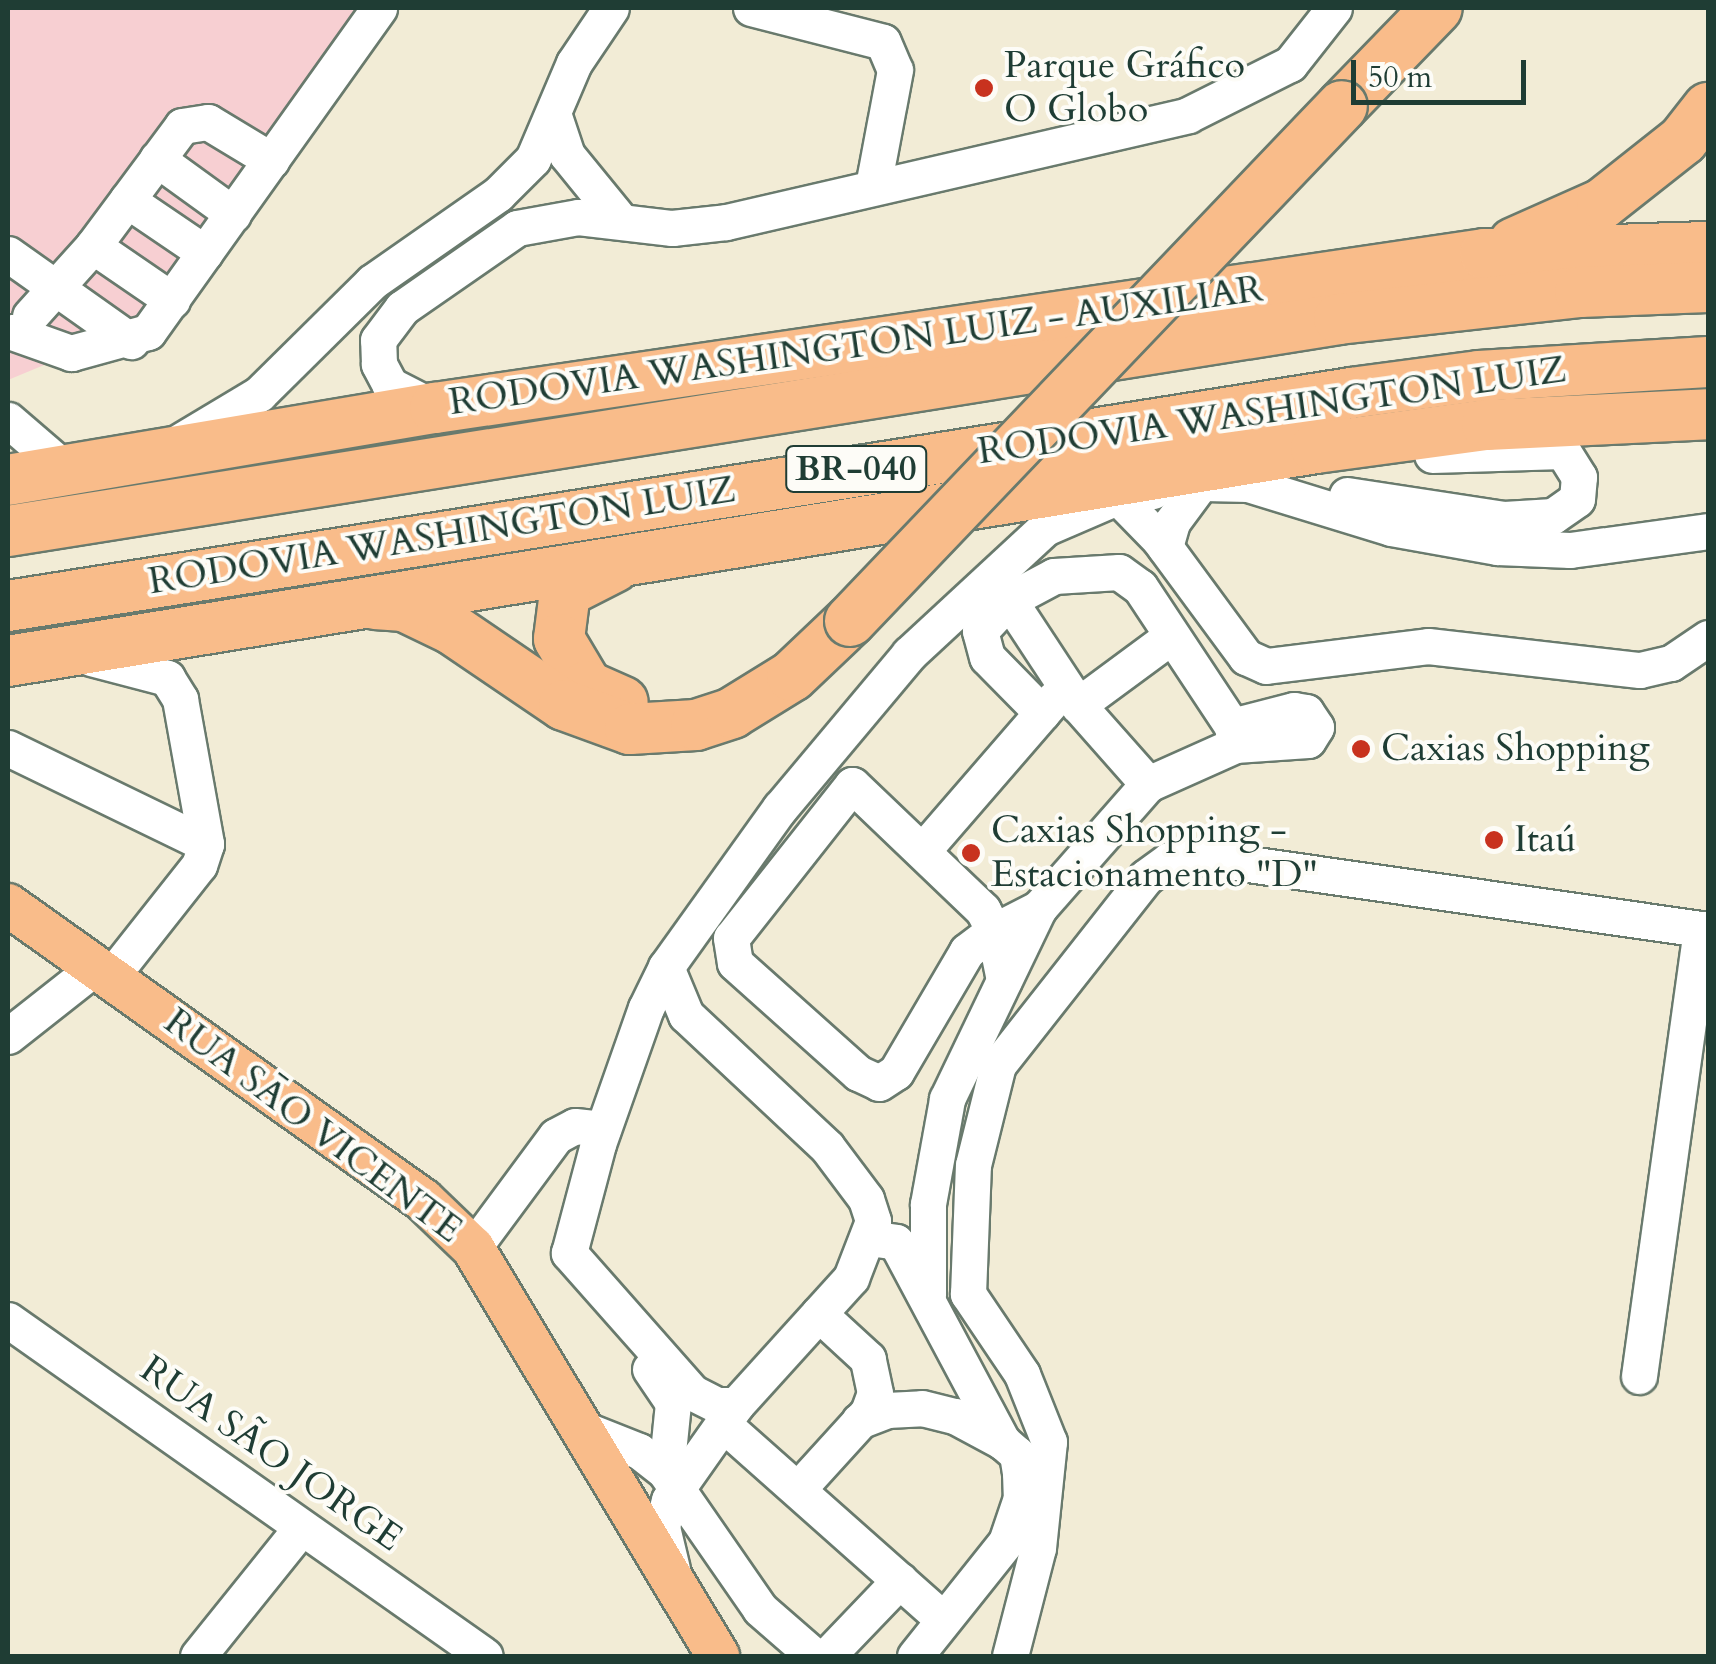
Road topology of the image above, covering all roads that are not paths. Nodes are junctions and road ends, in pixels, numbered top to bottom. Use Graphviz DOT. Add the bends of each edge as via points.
graph roads {
  1 [pos="379,8"];
  2 [pos="611,8"];
  3 [pos="751,8"];
  4 [pos="1334,8"];
  5 [pos="1407,8"];
  6 [pos="1438,8"];
  7 [pos="1331,102"];
  8 [pos="1708,108"];
  9 [pos="554,116"];
  10 [pos="157,160"];
  11 [pos="271,160"];
  12 [pos="873,186"];
  13 [pos="127,200"];
  14 [pos="233,214"];
  15 [pos="620,220"];
  16 [pos="93,246"];
  17 [pos="1708,247"];
  18 [pos="206,253"];
  19 [pos="1486,254"];
  20 [pos="13,269"];
  21 [pos="372,282"];
  22 [pos="1708,287"];
  23 [pos="56,289"];
  24 [pos="172,300"];
  25 [pos="402,308"];
  26 [pos="14,323"];
  27 [pos="131,341"];
  28 [pos="1708,362"];
  29 [pos="1708,384"];
  30 [pos="435,408"];
  31 [pos="1708,414"];
  32 [pos="8,420"];
  33 [pos="1487,425"];
  34 [pos="146,457"];
  35 [pos="65,470"];
  36 [pos="1181,478"];
  37 [pos="8,480"];
  38 [pos="1268,487"];
  39 [pos="1118,497"];
  40 [pos="8,511"];
  41 [pos="8,531"];
  42 [pos="1708,532"];
  43 [pos="1165,547"];
  44 [pos="646,556"];
  45 [pos="1009,600"];
  46 [pos="340,602"];
  47 [pos="8,606"];
  48 [pos="841,618"];
  49 [pos="1169,638"];
  50 [pos="1708,638"];
  51 [pos="60,653"];
  52 [pos="8,661"];
  53 [pos="1072,695"];
  54 [pos="1042,713"];
  55 [pos="8,748"];
  56 [pos="1148,784"];
  57 [pos="206,844"];
  58 [pos="924,849"];
  59 [pos="8,905"];
  60 [pos="1039,908"];
  61 [pos="1705,930"];
  62 [pos="980,941"];
  63 [pos="666,967"];
  64 [pos="105,970"];
  65 [pos="1004,980"];
  66 [pos="686,1014"];
  67 [pos="641,1025"];
  68 [pos="8,1036"];
  69 [pos="603,1129"];
  70 [pos="928,1216"];
  71 [pos="880,1234"];
  72 [pos="473,1248"];
  73 [pos="928,1295"];
  74 [pos="819,1314"];
  75 [pos="8,1320"];
  76 [pos="649,1356"];
  77 [pos="1638,1376"];
  78 [pos="730,1414"];
  79 [pos="859,1420"];
  80 [pos="586,1430"];
  81 [pos="1003,1442"];
  82 [pos="670,1481"];
  83 [pos="798,1490"];
  84 [pos="301,1528"];
  85 [pos="672,1572"];
  86 [pos="900,1580"];
  87 [pos="943,1619"];
  88 [pos="198,1656"];
  89 [pos="485,1656"];
  90 [pos="718,1656"];
  91 [pos="814,1656"];
  92 [pos="828,1656"];
  93 [pos="915,1656"];
  94 [pos="1010,1656"];
  1 -- 11 [label="street"];
  2 -- 9 [label="street" via="574,62"];
  3 -- 12 [label="street" via="883,42 894,70"];
  4 -- 12 [label="street" via="1290,64 1188,115"];
  5 -- 7 [label="highway"];
  6 -- 7 [label="highway"];
  7 -- 48 [label="highway"];
  8 -- 19 [label="highway" via="1683,140 1602,204"];
  9 -- 15 [label="street" via="567,155"];
  9 -- 21 [label="street" via="533,160 498,194"];
  10 -- 11 [label="street" via="182,126 194,121 208,122"];
  10 -- 13 [label="street"];
  10 -- 14 [label="street"];
  11 -- 14 [label="street"];
  12 -- 15 [label="street" via="726,222 672,228"];
  13 -- 16 [label="street"];
  13 -- 18 [label="street"];
  14 -- 18 [label="street"];
  15 -- 25 [label="street" via="548,219 517,228"];
  16 -- 23 [label="street"];
  16 -- 24 [label="street"];
  17 -- 19 [label="highway, RODOVIA WASHINGTON LUIZ - AUXILIAR"];
  18 -- 24 [label="street"];
  19 -- 30 [label="highway, RODOVIA WASHINGTON LUIZ - AUXILIAR"];
  20 -- 23 [label="street"];
  21 -- 25 [label="street"];
  21 -- 34 [label="street" via="260,394"];
  22 -- 41 [label="highway, RODOVIA WASHINGTON LUIZ / BR-040" via="1580,292 1339,319"];
  23 -- 26 [label="street"];
  23 -- 27 [label="street"];
  24 -- 27 [label="street" via="148,332"];
  25 -- 30 [label="street" via="378,340 379,364 390,385"];
  26 -- 27 [label="street" via="71,353"];
  28 -- 47 [label="highway, RODOVIA WASHINGTON LUIZ / BR-040" via="1479,376 1351,393"];
  29 -- 33 [label="highway" via="1559,392"];
  30 -- 34 [label="highway, RODOVIA WASHINGTON LUIZ - AUXILIAR"];
  31 -- 33 [label="highway"];
  32 -- 35 [label="street"];
  33 -- 36 [label="highway"];
  34 -- 35 [label="highway, RODOVIA WASHINGTON LUIZ - AUXILIAR"];
  34 -- 40 [label="highway"];
  35 -- 37 [label="highway, RODOVIA WASHINGTON LUIZ - AUXILIAR"];
  36 -- 38 [label="street"];
  36 -- 38 [label="street" via="1545,448 1563,452 1579,477 1567,510 1528,519"];
  36 -- 39 [label="street"];
  36 -- 43 [label="street"];
  36 -- 44 [label="highway"];
  38 -- 42 [label="street" via="1391,528 1512,548 1570,550"];
  39 -- 43 [label="street"];
  39 -- 63 [label="street" via="1045,528 910,654 780,808"];
  43 -- 50 [label="street" via="1246,657 1266,666 1428,646 1640,670 1670,664"];
  44 -- 46 [label="highway"];
  44 -- 48 [label="highway" via="580,578 559,607 559,639 570,666 610,699 682,707 721,697 754,682"];
  45 -- 49 [label="street" via="1054,576 1119,572 1140,587"];
  45 -- 53 [label="street"];
  45 -- 54 [label="street" via="980,631 980,645"];
  46 -- 48 [label="highway" via="404,606 452,629 564,704 630,729 696,725 732,713 792,676"];
  46 -- 51 [label="highway"];
  49 -- 53 [label="street"];
  49 -- 56 [label="street" via="1234,736"];
  51 -- 52 [label="highway"];
  51 -- 57 [label="street" via="152,669 167,678 180,699"];
  53 -- 54 [label="street"];
  53 -- 56 [label="street"];
  54 -- 58 [label="street"];
  55 -- 57 [label="street"];
  56 -- 60 [label="street"];
  57 -- 64 [label="street" via="199,864"];
  58 -- 62 [label="street" via="984,910"];
  58 -- 62 [label="street" via="852,785 731,938 735,962 868,1080 896,1072"];
  59 -- 64 [label="main road, RUA SĀO VICENTE"];
  60 -- 62 [label="street"];
  60 -- 65 [label="street"];
  61 -- 77 [label="street"];
  61 -- 94 [label="street" via="1200,857 1169,860 1146,877 998,1065 973,1165 968,1294 1022,1374 1048,1442 1038,1548"];
  62 -- 65 [label="street"];
  63 -- 66 [label="street"];
  63 -- 67 [label="street"];
  64 -- 68 [label="street"];
  64 -- 72 [label="main road, RUA SĀO VICENTE" via="423,1200"];
  65 -- 70 [label="street" via="947,1099"];
  66 -- 67 [label="street"];
  66 -- 71 [label="street" via="826,1147 866,1199"];
  67 -- 69 [label="street"];
  69 -- 72 [label="street" via="575,1126 556,1136"];
  69 -- 76 [label="street" via="575,1266"];
  70 -- 71 [label="street"];
  70 -- 73 [label="street"];
  71 -- 73 [label="street"];
  71 -- 74 [label="street"];
  72 -- 80 [label="main road, RUA SĀO VICENTE"];
  73 -- 81 [label="street"];
  74 -- 78 [label="street"];
  74 -- 79 [label="street" via="874,1370 873,1402"];
  75 -- 84 [label="street, RUA SÃO JORGE"];
  76 -- 78 [label="street"];
  76 -- 82 [label="street" via="673,1404"];
  78 -- 82 [label="street"];
  78 -- 83 [label="street"];
  79 -- 81 [label="street" via="922,1408 955,1416"];
  79 -- 83 [label="street"];
  80 -- 82 [label="street" via="639,1450"];
  80 -- 85 [label="main road, RUA SĀO VICENTE"];
  81 -- 87 [label="street" via="1018,1454 1018,1514 994,1560"];
  82 -- 85 [label="street" via="662,1527"];
  82 -- 91 [label="street" via="760,1609"];
  83 -- 86 [label="street"];
  84 -- 88 [label="street"];
  84 -- 89 [label="street, RUA SÃO JORGE"];
  85 -- 90 [label="main road, RUA SĀO VICENTE"];
  86 -- 87 [label="street"];
  86 -- 92 [label="street"];
  87 -- 93 [label="street"];
}
